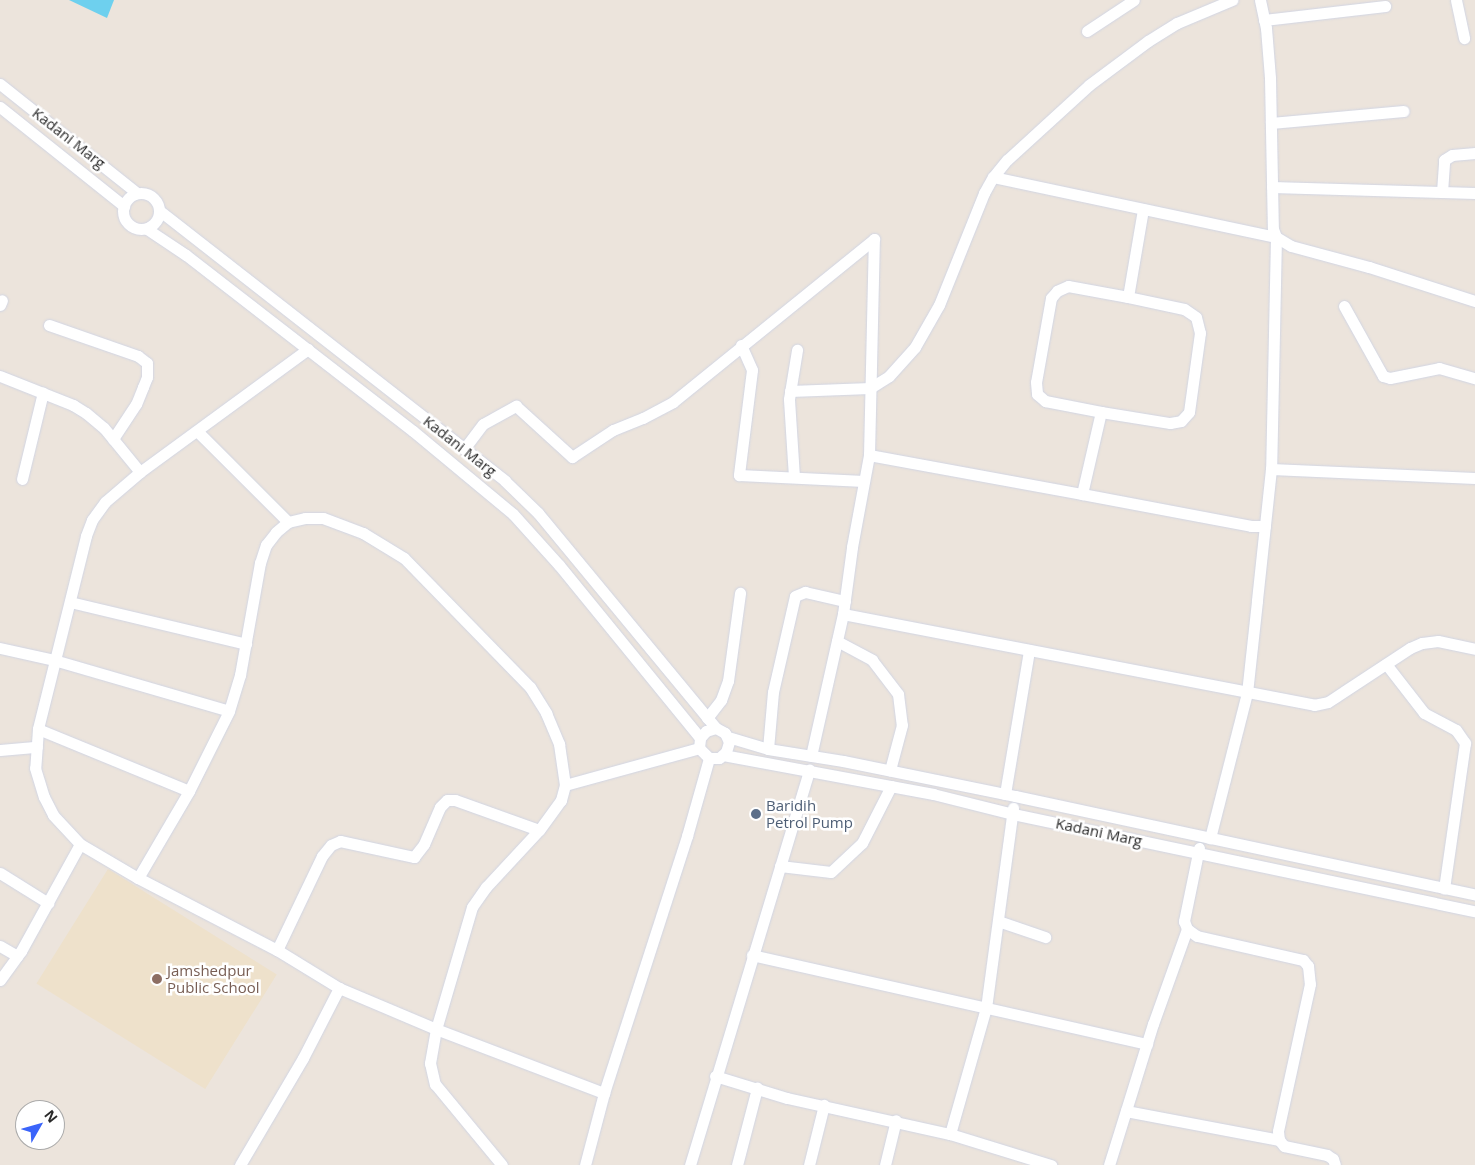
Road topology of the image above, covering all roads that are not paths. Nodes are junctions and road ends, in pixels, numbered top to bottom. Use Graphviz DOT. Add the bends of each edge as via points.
graph roads {
  1 [pos="1134,0"];
  2 [pos="1232,0"];
  3 [pos="1260,0"];
  4 [pos="1456,0"];
  5 [pos="1212,4"];
  6 [pos="1385,6"];
  7 [pos="1264,20"];
  8 [pos="1087,31"];
  9 [pos="1464,38"];
  10 [pos="0,84"];
  11 [pos="0,107"];
  12 [pos="1403,111"];
  13 [pos="1271,123"];
  14 [pos="1475,153"];
  15 [pos="993,177"];
  16 [pos="1272,187"];
  17 [pos="1442,192"];
  18 [pos="137,193"];
  19 [pos="1475,193"];
  20 [pos="124,206"];
  21 [pos="1143,209"];
  22 [pos="160,211"];
  23 [pos="147,229"];
  24 [pos="1276,237"];
  25 [pos="1128,297"];
  26 [pos="1475,301"];
  27 [pos="1344,306"];
  28 [pos="49,325"];
  29 [pos="741,345"];
  30 [pos="308,349"];
  31 [pos="796,350"];
  32 [pos="0,376"];
  33 [pos="1475,378"];
  34 [pos="870,388"];
  35 [pos="790,391"];
  36 [pos="43,392"];
  37 [pos="1101,412"];
  38 [pos="197,431"];
  39 [pos="113,439"];
  40 [pos="464,448"];
  41 [pos="869,455"];
  42 [pos="1271,469"];
  43 [pos="140,472"];
  44 [pos="794,477"];
  45 [pos="1475,478"];
  46 [pos="22,479"];
  47 [pos="864,481"];
  48 [pos="1082,494"];
  49 [pos="288,522"];
  50 [pos="1265,526"];
  51 [pos="740,593"];
  52 [pos="845,601"];
  53 [pos="70,602"];
  54 [pos="844,614"];
  55 [pos="837,642"];
  56 [pos="246,644"];
  57 [pos="0,648"];
  58 [pos="1029,650"];
  59 [pos="1475,650"];
  60 [pos="54,660"];
  61 [pos="1386,664"];
  62 [pos="1247,693"];
  63 [pos="229,711"];
  64 [pos="707,718"];
  65 [pos="716,728"];
  66 [pos="38,729"];
  67 [pos="728,737"];
  68 [pos="700,743"];
  69 [pos="37,747"];
  70 [pos="768,748"];
  71 [pos="0,750"];
  72 [pos="723,755"];
  73 [pos="812,756"];
  74 [pos="709,758"];
  75 [pos="809,770"];
  76 [pos="890,770"];
  77 [pos="565,785"];
  78 [pos="891,786"];
  79 [pos="189,791"];
  80 [pos="1010,795"];
  81 [pos="1013,814"];
  82 [pos="539,830"];
  83 [pos="1206,837"];
  84 [pos="80,844"];
  85 [pos="1198,853"];
  86 [pos="780,866"];
  87 [pos="0,873"];
  88 [pos="138,878"];
  89 [pos="1444,888"];
  90 [pos="1475,895"];
  91 [pos="48,903"];
  92 [pos="1475,911"];
  93 [pos="998,921"];
  94 [pos="1188,930"];
  95 [pos="1045,937"];
  96 [pos="0,946"];
  97 [pos="277,950"];
  98 [pos="752,955"];
  99 [pos="17,956"];
  100 [pos="0,980"];
  101 [pos="338,988"];
  102 [pos="986,1008"];
  103 [pos="436,1029"];
  104 [pos="1147,1044"];
  105 [pos="715,1076"];
  106 [pos="757,1088"];
  107 [pos="604,1093"];
  108 [pos="824,1105"];
  109 [pos="1126,1111"];
  110 [pos="896,1120"];
  111 [pos="950,1134"];
  112 [pos="1279,1140"];
  113 [pos="240,1165"];
  114 [pos="502,1165"];
  115 [pos="585,1165"];
  116 [pos="690,1165"];
  117 [pos="737,1165"];
  118 [pos="809,1165"];
  119 [pos="885,1165"];
  120 [pos="1051,1165"];
  121 [pos="1109,1165"];
  122 [pos="1335,1165"];
  1 -- 8 [label="street"];
  2 -- 5 [label="street"];
  3 -- 7 [label="street"];
  4 -- 9 [label="street"];
  5 -- 15 [label="street" via="1148,41 1097,79 1007,160"];
  6 -- 7 [label="street"];
  7 -- 13 [label="street"];
  10 -- 18 [label="street, Kadani Marg"];
  11 -- 20 [label="street, Kadani Marg"];
  12 -- 13 [label="street"];
  13 -- 16 [label="street"];
  14 -- 17 [label="street" via="1452,155 1444,160"];
  15 -- 21 [label="street"];
  15 -- 34 [label="street" via="939,305 915,346 889,376"];
  16 -- 17 [label="street"];
  16 -- 24 [label="street"];
  17 -- 19 [label="street"];
  18 -- 20 [label="street" via="128,198"];
  18 -- 22 [label="street" via="151,195"];
  20 -- 23 [label="street" via="124,217 131,226"];
  21 -- 24 [label="street"];
  21 -- 25 [label="street"];
  22 -- 23 [label="street" via="156,222"];
  22 -- 40 [label="street, Kadani Marg"];
  23 -- 30 [label="street, Kadani Marg"];
  24 -- 26 [label="street" via="1291,246"];
  24 -- 42 [label="street"];
  25 -- 37 [label="street" via="1068,286 1051,298 1036,382 1037,394 1045,401"];
  25 -- 37 [label="street" via="1184,309 1196,317 1200,332 1189,412 1181,421 1170,423"];
  27 -- 33 [label="street" via="1383,376 1390,378 1440,368"];
  28 -- 39 [label="street" via="138,356 147,364 144,388"];
  29 -- 34 [label="street" via="874,239"];
  29 -- 40 [label="street" via="673,402 613,430 572,457 516,406 483,424"];
  29 -- 44 [label="street" via="752,370 739,475"];
  30 -- 38 [label="street"];
  30 -- 68 [label="street, Kadani Marg" via="513,514 558,565"];
  31 -- 35 [label="street"];
  32 -- 36 [label="street"];
  34 -- 35 [label="street"];
  34 -- 41 [label="street"];
  35 -- 44 [label="street"];
  36 -- 39 [label="street" via="86,413"];
  36 -- 46 [label="street"];
  37 -- 48 [label="street"];
  38 -- 43 [label="street"];
  38 -- 49 [label="street"];
  39 -- 43 [label="street"];
  40 -- 64 [label="street, Kadani Marg" via="538,513"];
  41 -- 47 [label="street"];
  41 -- 48 [label="street"];
  42 -- 45 [label="street"];
  42 -- 50 [label="street"];
  43 -- 53 [label="street" via="105,502 92,520"];
  44 -- 47 [label="street"];
  47 -- 52 [label="street"];
  48 -- 50 [label="street"];
  49 -- 56 [label="street" via="266,545"];
  49 -- 77 [label="street" via="323,518 339,523 388,546 417,570 530,687 559,744"];
  50 -- 62 [label="street"];
  51 -- 64 [label="street" via="728,680 721,700"];
  52 -- 54 [label="street"];
  52 -- 70 [label="street" via="805,592 795,596 773,692"];
  53 -- 56 [label="street"];
  53 -- 60 [label="street"];
  54 -- 55 [label="street"];
  54 -- 58 [label="street"];
  55 -- 73 [label="street"];
  55 -- 76 [label="street" via="872,660 898,694 902,725"];
  56 -- 63 [label="street"];
  57 -- 60 [label="street"];
  58 -- 62 [label="street"];
  58 -- 80 [label="street"];
  59 -- 61 [label="street" via="1438,641 1422,643"];
  60 -- 63 [label="street"];
  60 -- 66 [label="street"];
  61 -- 62 [label="street" via="1328,702 1314,705"];
  61 -- 89 [label="street" via="1424,713 1456,730 1465,743"];
  62 -- 83 [label="street"];
  63 -- 79 [label="street"];
  64 -- 65 [label="street, Kadani Marg"];
  65 -- 67 [label="street"];
  65 -- 68 [label="street" via="706,730"];
  66 -- 69 [label="street"];
  66 -- 79 [label="street"];
  67 -- 70 [label="street, Kadani Marg"];
  67 -- 72 [label="street" via="729,747"];
  68 -- 74 [label="street"];
  68 -- 77 [label="street"];
  69 -- 71 [label="street"];
  69 -- 84 [label="street" via="35,768 44,798 53,815"];
  70 -- 73 [label="street, Kadani Marg"];
  72 -- 74 [label="street"];
  72 -- 75 [label="street, Kadani Marg"];
  73 -- 76 [label="street, Kadani Marg"];
  74 -- 107 [label="street"];
  75 -- 78 [label="street, Kadani Marg"];
  75 -- 86 [label="street"];
  76 -- 80 [label="street, Kadani Marg"];
  77 -- 82 [label="street" via="561,800"];
  78 -- 81 [label="street, Kadani Marg"];
  78 -- 86 [label="street" via="862,843 831,872"];
  79 -- 88 [label="street"];
  80 -- 81 [label="street"];
  80 -- 83 [label="street, Kadani Marg"];
  81 -- 85 [label="street, Kadani Marg"];
  81 -- 93 [label="street"];
  82 -- 97 [label="street" via="447,800 440,807 424,844 414,857 340,841 331,845 322,856"];
  82 -- 103 [label="street" via="486,887 472,907"];
  83 -- 85 [label="street"];
  83 -- 89 [label="street, Kadani Marg"];
  84 -- 88 [label="street"];
  84 -- 91 [label="street"];
  85 -- 92 [label="street, Kadani Marg"];
  85 -- 94 [label="street" via="1184,921"];
  86 -- 98 [label="street"];
  87 -- 91 [label="street"];
  88 -- 97 [label="street"];
  89 -- 90 [label="street, Kadani Marg"];
  91 -- 99 [label="street"];
  93 -- 95 [label="street"];
  93 -- 102 [label="street"];
  94 -- 104 [label="street"];
  94 -- 112 [label="street" via="1197,936 1303,960 1308,966 1310,984 1278,1131"];
  96 -- 99 [label="street"];
  97 -- 101 [label="street"];
  98 -- 102 [label="street"];
  98 -- 105 [label="street"];
  99 -- 100 [label="street"];
  101 -- 103 [label="street"];
  101 -- 113 [label="street" via="303,1058"];
  102 -- 104 [label="street"];
  102 -- 111 [label="street"];
  103 -- 107 [label="street"];
  103 -- 114 [label="street" via="430,1063 435,1084"];
  104 -- 109 [label="street"];
  105 -- 106 [label="street"];
  105 -- 116 [label="street"];
  106 -- 108 [label="street"];
  106 -- 117 [label="street"];
  107 -- 115 [label="street"];
  108 -- 110 [label="street"];
  108 -- 118 [label="street"];
  109 -- 112 [label="street"];
  109 -- 121 [label="street"];
  110 -- 111 [label="street"];
  110 -- 119 [label="street"];
  111 -- 120 [label="street"];
  112 -- 122 [label="street" via="1284,1146 1327,1155"];
}
